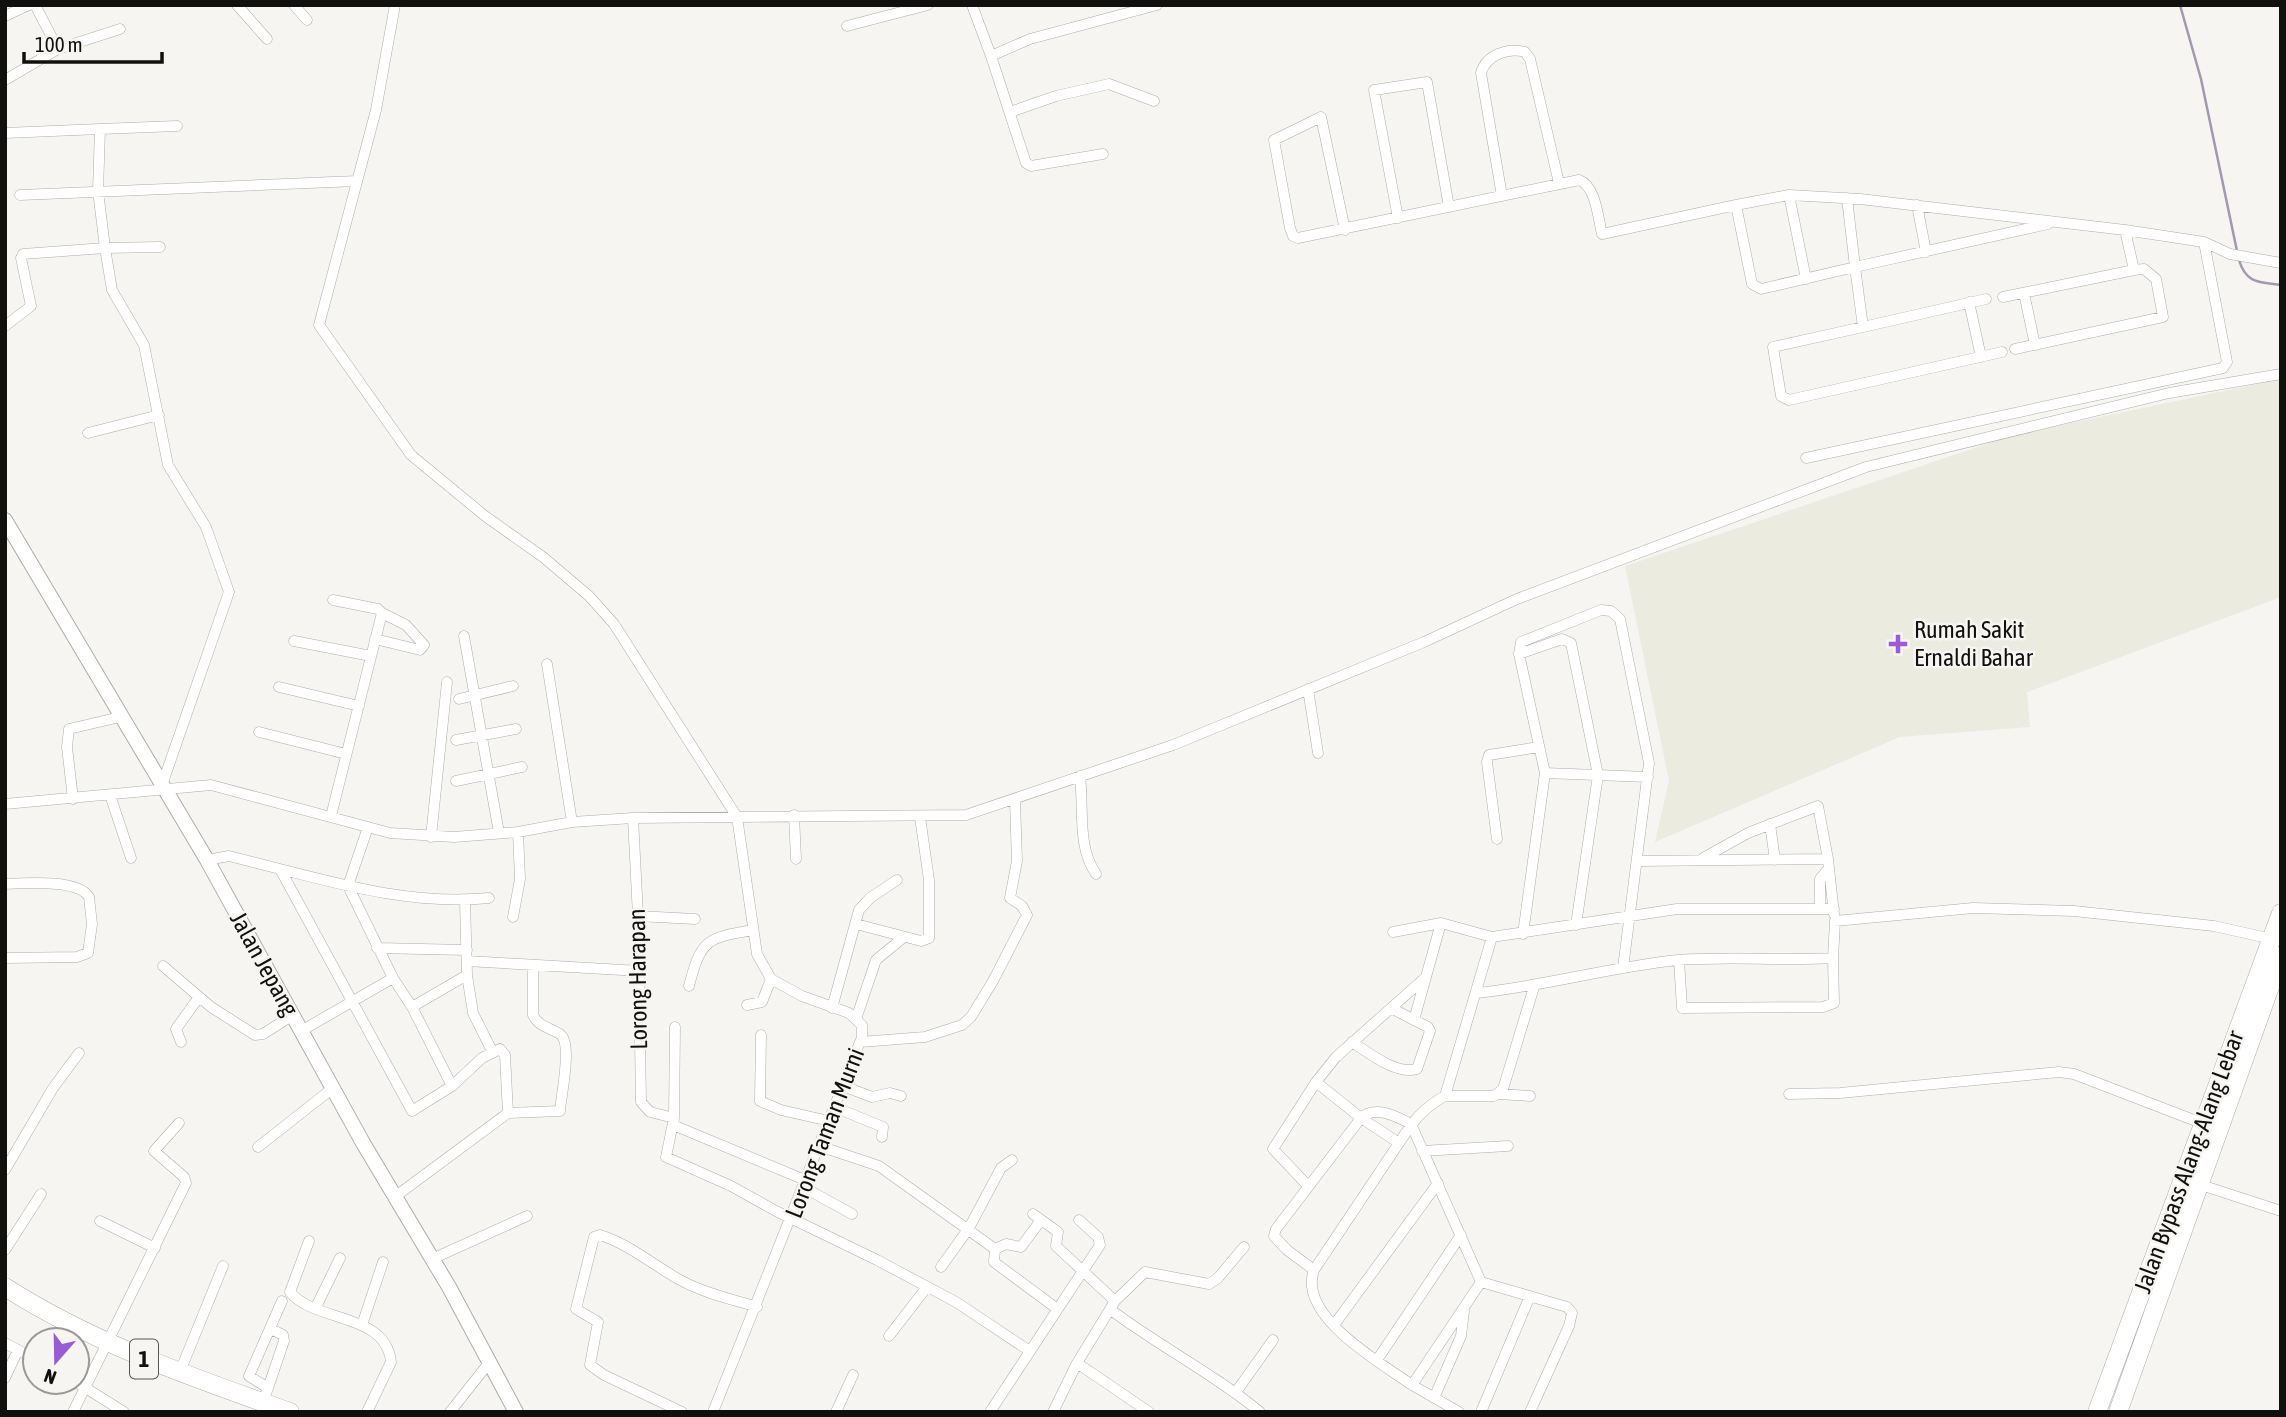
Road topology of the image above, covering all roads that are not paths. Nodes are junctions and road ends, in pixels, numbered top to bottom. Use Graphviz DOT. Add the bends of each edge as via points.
graph roads {
  1 [pos="29,5"];
  2 [pos="35,5"];
  3 [pos="237,5"];
  4 [pos="294,5"];
  5 [pos="395,5"];
  6 [pos="928,5"];
  7 [pos="972,5"];
  8 [pos="1157,5"];
  9 [pos="5,16"];
  10 [pos="307,20"];
  11 [pos="847,26"];
  12 [pos="120,29"];
  13 [pos="267,39"];
  14 [pos="58,50"];
  15 [pos="991,56"];
  16 [pos="5,80"];
  17 [pos="1154,101"];
  18 [pos="1010,112"];
  19 [pos="177,126"];
  20 [pos="100,129"];
  21 [pos="5,133"];
  22 [pos="1103,154"];
  23 [pos="357,181"];
  24 [pos="1559,183"];
  25 [pos="98,191"];
  26 [pos="20,195"];
  27 [pos="1789,195"];
  28 [pos="1502,196"];
  29 [pos="1847,198"];
  30 [pos="1736,205"];
  31 [pos="1917,205"];
  32 [pos="1449,207"];
  33 [pos="1398,218"];
  34 [pos="2063,221"];
  35 [pos="1345,230"];
  36 [pos="2125,230"];
  37 [pos="2204,242"];
  38 [pos="160,247"];
  39 [pos="105,248"];
  40 [pos="1926,253"];
  41 [pos="2281,263"];
  42 [pos="1855,267"];
  43 [pos="2134,270"];
  44 [pos="1806,279"];
  45 [pos="2024,293"];
  46 [pos="2003,297"];
  47 [pos="1986,299"];
  48 [pos="1969,302"];
  49 [pos="5,326"];
  50 [pos="1863,327"];
  51 [pos="2035,345"];
  52 [pos="2015,349"];
  53 [pos="2002,352"];
  54 [pos="1981,358"];
  55 [pos="2281,374"];
  56 [pos="159,415"];
  57 [pos="88,433"];
  58 [pos="1805,458"];
  59 [pos="5,520"];
  60 [pos="333,600"];
  61 [pos="382,613"];
  62 [pos="464,636"];
  63 [pos="375,639"];
  64 [pos="293,641"];
  65 [pos="1519,654"];
  66 [pos="371,656"];
  67 [pos="547,664"];
  68 [pos="447,682"];
  69 [pos="513,686"];
  70 [pos="279,687"];
  71 [pos="1308,689"];
  72 [pos="474,695"];
  73 [pos="459,699"];
  74 [pos="359,706"];
  75 [pos="120,717"];
  76 [pos="516,729"];
  77 [pos="259,733"];
  78 [pos="481,736"];
  79 [pos="456,740"];
  80 [pos="1539,747"];
  81 [pos="1318,753"];
  82 [pos="346,754"];
  83 [pos="522,767"];
  84 [pos="1545,773"];
  85 [pos="488,774"];
  86 [pos="1598,775"];
  87 [pos="1080,776"];
  88 [pos="1648,777"];
  89 [pos="456,781"];
  90 [pos="163,786"];
  91 [pos="110,795"];
  92 [pos="73,799"];
  93 [pos="1015,800"];
  94 [pos="5,804"];
  95 [pos="794,815"];
  96 [pos="331,816"];
  97 [pos="737,817"];
  98 [pos="920,817"];
  99 [pos="633,818"];
  100 [pos="572,822"];
  101 [pos="1770,824"];
  102 [pos="368,827"];
  103 [pos="518,832"];
  104 [pos="499,833"];
  105 [pos="431,837"];
  106 [pos="1497,839"];
  107 [pos="131,858"];
  108 [pos="796,859"];
  109 [pos="207,860"];
  110 [pos="1638,860"];
  111 [pos="1700,860"];
  112 [pos="1775,860"];
  113 [pos="1828,864"];
  114 [pos="280,869"];
  115 [pos="1096,874"];
  116 [pos="897,880"];
  117 [pos="5,884"];
  118 [pos="348,886"];
  119 [pos="489,898"];
  120 [pos="465,901"];
  121 [pos="1820,909"];
  122 [pos="1834,909"];
  123 [pos="2281,913"];
  124 [pos="1630,915"];
  125 [pos="638,916"];
  126 [pos="513,917"];
  127 [pos="695,919"];
  128 [pos="1835,921"];
  129 [pos="1441,923"];
  130 [pos="856,924"];
  131 [pos="1576,925"];
  132 [pos="753,930"];
  133 [pos="1393,932"];
  134 [pos="1523,933"];
  135 [pos="904,937"];
  136 [pos="1492,937"];
  137 [pos="2276,939"];
  138 [pos="377,948"];
  139 [pos="467,955"];
  140 [pos="2281,956"];
  141 [pos="1833,957"];
  142 [pos="5,958"];
  143 [pos="1679,960"];
  144 [pos="533,965"];
  145 [pos="163,966"];
  146 [pos="1623,968"];
  147 [pos="640,971"];
  148 [pos="467,975"];
  149 [pos="1426,976"];
  150 [pos="393,978"];
  151 [pos="771,979"];
  152 [pos="689,986"];
  153 [pos="1534,987"];
  154 [pos="1477,993"];
  155 [pos="199,997"];
  156 [pos="353,1004"];
  157 [pos="747,1004"];
  158 [pos="412,1007"];
  159 [pos="832,1008"];
  160 [pos="1391,1008"];
  161 [pos="293,1015"];
  162 [pos="856,1019"];
  163 [pos="1413,1020"];
  164 [pos="675,1027"];
  165 [pos="301,1031"];
  166 [pos="761,1035"];
  167 [pos="180,1042"];
  168 [pos="860,1042"];
  169 [pos="1353,1042"];
  170 [pos="492,1051"];
  171 [pos="79,1053"];
  172 [pos="1316,1082"];
  173 [pos="452,1086"];
  174 [pos="843,1086"];
  175 [pos="333,1088"];
  176 [pos="1499,1094"];
  177 [pos="1789,1094"];
  178 [pos="901,1096"];
  179 [pos="1445,1096"];
  180 [pos="1530,1096"];
  181 [pos="834,1107"];
  182 [pos="508,1113"];
  183 [pos="1361,1118"];
  184 [pos="673,1121"];
  185 [pos="829,1121"];
  186 [pos="179,1122"];
  187 [pos="1411,1124"];
  188 [pos="2204,1124"];
  189 [pos="881,1138"];
  190 [pos="1399,1143"];
  191 [pos="819,1146"];
  192 [pos="1508,1146"];
  193 [pos="258,1147"];
  194 [pos="1422,1151"];
  195 [pos="1012,1160"];
  196 [pos="5,1170"];
  197 [pos="1438,1183"];
  198 [pos="804,1184"];
  199 [pos="2198,1184"];
  200 [pos="1308,1186"];
  201 [pos="41,1194"];
  202 [pos="396,1196"];
  203 [pos="2281,1211"];
  204 [pos="852,1214"];
  205 [pos="527,1216"];
  206 [pos="793,1218"];
  207 [pos="1079,1220"];
  208 [pos="100,1222"];
  209 [pos="969,1228"];
  210 [pos="1461,1235"];
  211 [pos="309,1241"];
  212 [pos="1244,1247"];
  213 [pos="155,1248"];
  214 [pos="995,1249"];
  215 [pos="5,1250"];
  216 [pos="340,1258"];
  217 [pos="432,1259"];
  218 [pos="383,1262"];
  219 [pos="223,1266"];
  220 [pos="941,1267"];
  221 [pos="1084,1269"];
  222 [pos="1314,1270"];
  223 [pos="1481,1282"];
  224 [pos="5,1287"];
  225 [pos="927,1287"];
  226 [pos="1530,1296"];
  227 [pos="282,1301"];
  228 [pos="1113,1305"];
  229 [pos="316,1307"];
  230 [pos="757,1307"];
  231 [pos="1056,1308"];
  232 [pos="1464,1311"];
  233 [pos="362,1325"];
  234 [pos="1334,1325"];
  235 [pos="271,1329"];
  236 [pos="889,1336"];
  237 [pos="1273,1339"];
  238 [pos="5,1343"];
  239 [pos="108,1343"];
  240 [pos="18,1350"];
  241 [pos="1028,1350"];
  242 [pos="21,1352"];
  243 [pos="1377,1360"];
  244 [pos="1077,1363"];
  245 [pos="488,1364"];
  246 [pos="91,1368"];
  247 [pos="178,1374"];
  248 [pos="853,1375"];
  249 [pos="5,1378"];
  250 [pos="1412,1385"];
  251 [pos="91,1392"];
  252 [pos="1236,1392"];
  253 [pos="265,1395"];
  254 [pos="1434,1398"];
  255 [pos="124,1412"];
  256 [pos="290,1412"];
  257 [pos="367,1412"];
  258 [pos="450,1412"];
  259 [pos="516,1412"];
  260 [pos="682,1412"];
  261 [pos="713,1412"];
  262 [pos="836,1412"];
  263 [pos="990,1412"];
  264 [pos="1053,1412"];
  265 [pos="1149,1412"];
  266 [pos="1260,1412"];
  267 [pos="1459,1412"];
  268 [pos="1481,1412"];
  269 [pos="1530,1412"];
  270 [pos="2097,1412"];
  271 [pos="2118,1412"];
  1 -- 9 [label="street"];
  2 -- 14 [label="street"];
  3 -- 13 [label="street"];
  4 -- 10 [label="street"];
  5 -- 23 [label="street" via="376,110"];
  6 -- 11 [label="street"];
  7 -- 15 [label="street"];
  8 -- 15 [label="street" via="1030,39"];
  12 -- 14 [label="street"];
  14 -- 16 [label="street"];
  15 -- 18 [label="street"];
  17 -- 18 [label="street" via="1109,84"];
  18 -- 22 [label="street" via="1028,165"];
  19 -- 20 [label="street"];
  20 -- 21 [label="street"];
  20 -- 25 [label="street"];
  23 -- 25 [label="street"];
  23 -- 97 [label="street" via="319,325 411,455 543,557 614,624"];
  24 -- 28 [label="street"];
  24 -- 28 [label="street" via="1530,59 1525,52 1507,51 1489,60 1481,73"];
  24 -- 30 [label="street" via="1579,180 1587,184 1602,234"];
  25 -- 26 [label="street"];
  25 -- 39 [label="street"];
  27 -- 29 [label="street"];
  27 -- 30 [label="street"];
  27 -- 44 [label="street"];
  28 -- 32 [label="street"];
  29 -- 31 [label="street"];
  29 -- 42 [label="street"];
  30 -- 44 [label="street" via="1752,285 1761,289"];
  31 -- 34 [label="street"];
  31 -- 40 [label="street"];
  32 -- 33 [label="street"];
  32 -- 33 [label="street" via="1427,82 1374,90"];
  33 -- 35 [label="street"];
  34 -- 36 [label="street"];
  34 -- 40 [label="street"];
  35 -- 35 [label="street" via="1298,238 1290,228 1274,140 1321,117"];
  36 -- 37 [label="street"];
  36 -- 43 [label="street"];
  37 -- 41 [label="street" via="2230,254"];
  37 -- 58 [label="street" via="2227,362 2222,368"];
  38 -- 39 [label="street"];
  39 -- 49 [label="street" via="21,256 31,306"];
  39 -- 56 [label="street" via="112,290 144,345"];
  40 -- 42 [label="street"];
  42 -- 44 [label="street"];
  42 -- 50 [label="street"];
  43 -- 45 [label="street"];
  43 -- 51 [label="street" via="2144,270 2156,279 2163,317"];
  45 -- 46 [label="street"];
  45 -- 51 [label="street"];
  47 -- 48 [label="street"];
  48 -- 50 [label="street"];
  48 -- 54 [label="street"];
  50 -- 54 [label="street" via="1773,347 1781,396 1789,400"];
  51 -- 52 [label="street"];
  53 -- 54 [label="street"];
  55 -- 71 [label="street" via="2169,393 1866,467 1517,599"];
  56 -- 57 [label="street"];
  56 -- 90 [label="street" via="168,465 206,527 229,592"];
  59 -- 75 [label="street, Jalan Jepang"];
  60 -- 61 [label="street"];
  61 -- 63 [label="street"];
  61 -- 63 [label="street" via="406,625 424,645 420,650"];
  62 -- 72 [label="street"];
  63 -- 66 [label="street"];
  64 -- 66 [label="street"];
  65 -- 80 [label="street"];
  65 -- 86 [label="street" via="1562,639 1571,643"];
  65 -- 88 [label="street" via="1521,642 1548,629 1601,610 1615,613 1620,619 1649,763"];
  66 -- 74 [label="street"];
  67 -- 100 [label="street"];
  68 -- 105 [label="street"];
  69 -- 72 [label="street"];
  70 -- 74 [label="street"];
  71 -- 81 [label="street"];
  71 -- 87 [label="street" via="1173,745"];
  72 -- 73 [label="street"];
  72 -- 78 [label="street"];
  74 -- 82 [label="street"];
  75 -- 90 [label="street, Jalan Jepang"];
  75 -- 92 [label="street" via="69,729"];
  76 -- 78 [label="street"];
  77 -- 82 [label="street"];
  78 -- 79 [label="street"];
  78 -- 85 [label="street"];
  80 -- 84 [label="street"];
  80 -- 106 [label="street" via="1489,755"];
  82 -- 96 [label="street"];
  83 -- 85 [label="street"];
  84 -- 86 [label="street"];
  84 -- 134 [label="street"];
  85 -- 89 [label="street"];
  85 -- 104 [label="street"];
  86 -- 88 [label="street"];
  86 -- 131 [label="street"];
  87 -- 93 [label="street"];
  87 -- 115 [label="street" via="1083,848"];
  88 -- 110 [label="street"];
  90 -- 91 [label="street"];
  90 -- 96 [label="street" via="227,787"];
  90 -- 109 [label="street, Jalan Jepang"];
  91 -- 92 [label="street"];
  91 -- 107 [label="street"];
  92 -- 94 [label="street"];
  93 -- 98 [label="street" via="966,814"];
  93 -- 168 [label="street" via="1017,861 1010,898 1027,915 971,1017 954,1029 925,1037"];
  95 -- 97 [label="street"];
  95 -- 98 [label="street"];
  95 -- 108 [label="street"];
  96 -- 102 [label="street"];
  97 -- 99 [label="street"];
  97 -- 132 [label="street"];
  98 -- 135 [label="street" via="929,880 930,932 926,940"];
  99 -- 100 [label="street"];
  99 -- 125 [label="street, Lorong Harapan"];
  100 -- 103 [label="street"];
  101 -- 111 [label="street"];
  101 -- 112 [label="street"];
  101 -- 113 [label="street" via="1818,806"];
  102 -- 105 [label="street"];
  102 -- 118 [label="street"];
  103 -- 104 [label="street"];
  103 -- 126 [label="street" via="520,879"];
  104 -- 105 [label="street"];
  109 -- 114 [label="street" via="229,856"];
  109 -- 161 [label="street, Jalan Jepang"];
  110 -- 111 [label="street"];
  110 -- 124 [label="street"];
  111 -- 112 [label="street"];
  112 -- 113 [label="street"];
  113 -- 121 [label="street" via="1820,878"];
  113 -- 122 [label="street"];
  114 -- 118 [label="street"];
  114 -- 156 [label="street"];
  116 -- 130 [label="street" via="859,909"];
  117 -- 142 [label="street" via="79,888 89,897 92,924 88,953"];
  118 -- 120 [label="street" via="388,896"];
  118 -- 138 [label="street"];
  119 -- 120 [label="street"];
  120 -- 139 [label="street"];
  121 -- 122 [label="street"];
  121 -- 124 [label="street" via="1677,909"];
  122 -- 128 [label="street"];
  123 -- 137 [label="highway, Jalan Bypass Alang-Alang Lebar"];
  124 -- 131 [label="street"];
  124 -- 146 [label="street"];
  125 -- 127 [label="street"];
  125 -- 147 [label="street, Lorong Harapan"];
  128 -- 137 [label="street" via="1973,908 2015,909 2214,926"];
  128 -- 141 [label="street"];
  129 -- 133 [label="street"];
  129 -- 136 [label="street"];
  129 -- 149 [label="street"];
  130 -- 135 [label="street"];
  130 -- 159 [label="street"];
  131 -- 134 [label="street"];
  132 -- 151 [label="street" via="757,954"];
  132 -- 152 [label="street" via="708,941 697,956"];
  134 -- 136 [label="street"];
  135 -- 162 [label="street" via="876,960"];
  136 -- 154 [label="street"];
  137 -- 188 [label="highway, Jalan Bypass Alang-Alang Lebar"];
  138 -- 139 [label="street"];
  138 -- 150 [label="street"];
  139 -- 144 [label="street"];
  139 -- 148 [label="street"];
  140 -- 199 [label="highway, Jalan Bypass Alang-Alang Lebar"];
  141 -- 143 [label="street"];
  141 -- 143 [label="street" via="1834,1003 1823,1007 1682,1008"];
  143 -- 146 [label="street"];
  144 -- 147 [label="street"];
  144 -- 182 [label="street" via="533,1015 561,1035 567,1045 560,1111"];
  145 -- 155 [label="street"];
  146 -- 153 [label="street"];
  147 -- 184 [label="street, Lorong Harapan" via="641,1102 645,1109"];
  148 -- 158 [label="street"];
  148 -- 170 [label="street" via="473,1013"];
  149 -- 160 [label="street"];
  149 -- 163 [label="street"];
  150 -- 156 [label="street"];
  150 -- 158 [label="street"];
  151 -- 157 [label="street" via="762,1002"];
  151 -- 159 [label="street, Lorong Taman Murni"];
  153 -- 154 [label="street"];
  153 -- 176 [label="street"];
  154 -- 179 [label="street"];
  155 -- 161 [label="street" via="255,1035"];
  155 -- 167 [label="street" via="176,1028"];
  156 -- 165 [label="street"];
  156 -- 173 [label="street" via="412,1111"];
  158 -- 173 [label="street"];
  159 -- 162 [label="street, Lorong Taman Murni"];
  160 -- 163 [label="street"];
  160 -- 169 [label="street"];
  161 -- 165 [label="street, Jalan Jepang"];
  162 -- 168 [label="street, Lorong Taman Murni" via="862,1026"];
  163 -- 169 [label="street" via="1430,1031 1417,1069 1379,1059"];
  164 -- 184 [label="street"];
  165 -- 175 [label="street, Jalan Jepang"];
  166 -- 185 [label="street" via="760,1101"];
  168 -- 174 [label="street, Lorong Taman Murni"];
  169 -- 172 [label="street"];
  170 -- 173 [label="street"];
  170 -- 182 [label="street" via="500,1049 505,1055"];
  171 -- 196 [label="street"];
  172 -- 183 [label="street"];
  172 -- 200 [label="street" via="1273,1149"];
  174 -- 178 [label="street" via="872,1097"];
  174 -- 181 [label="street, Lorong Taman Murni"];
  175 -- 193 [label="street"];
  175 -- 202 [label="street, Jalan Jepang"];
  176 -- 179 [label="street"];
  176 -- 180 [label="street"];
  177 -- 188 [label="street" via="2059,1072"];
  179 -- 187 [label="street" via="1429,1103"];
  181 -- 185 [label="street, Lorong Taman Murni"];
  181 -- 189 [label="street" via="883,1127"];
  182 -- 202 [label="street"];
  183 -- 187 [label="street" via="1375,1111"];
  183 -- 190 [label="street"];
  183 -- 200 [label="street"];
  184 -- 198 [label="street"];
  184 -- 206 [label="street" via="666,1157"];
  185 -- 191 [label="street, Lorong Taman Murni"];
  186 -- 213 [label="street" via="154,1151 186,1180"];
  187 -- 190 [label="street"];
  187 -- 194 [label="street"];
  188 -- 270 [label="highway, Jalan Bypass Alang-Alang Lebar"];
  190 -- 222 [label="street"];
  191 -- 198 [label="street, Lorong Taman Murni"];
  191 -- 209 [label="street" via="879,1166"];
  192 -- 194 [label="street"];
  194 -- 197 [label="street"];
  195 -- 209 [label="street" via="995,1178"];
  197 -- 210 [label="street"];
  197 -- 234 [label="street"];
  198 -- 204 [label="street"];
  198 -- 206 [label="street, Lorong Taman Murni"];
  199 -- 203 [label="street"];
  199 -- 271 [label="highway, Jalan Bypass Alang-Alang Lebar"];
  200 -- 222 [label="street" via="1275,1236"];
  201 -- 215 [label="street"];
  202 -- 217 [label="street, Jalan Jepang"];
  205 -- 217 [label="street"];
  206 -- 225 [label="street"];
  206 -- 230 [label="street, Lorong Taman Murni"];
  207 -- 221 [label="street" via="1101,1239"];
  208 -- 213 [label="street"];
  209 -- 214 [label="street"];
  209 -- 220 [label="street"];
  210 -- 223 [label="street"];
  210 -- 243 [label="street"];
  211 -- 229 [label="street" via="289,1288 293,1296"];
  212 -- 228 [label="street" via="1209,1283 1144,1272"];
  213 -- 239 [label="street"];
  214 -- 221 [label="street" via="1006,1244 1021,1247 1037,1217 1058,1232 1056,1246"];
  214 -- 231 [label="street" via="994,1262"];
  216 -- 229 [label="street"];
  217 -- 245 [label="street, Jalan Jepang"];
  218 -- 233 [label="street"];
  219 -- 247 [label="street"];
  221 -- 228 [label="street"];
  221 -- 231 [label="street"];
  222 -- 234 [label="street" via="1310,1286 1314,1298"];
  223 -- 226 [label="street"];
  223 -- 232 [label="street"];
  224 -- 239 [label="highway, 1"];
  225 -- 236 [label="street"];
  225 -- 241 [label="street"];
  226 -- 268 [label="street"];
  226 -- 269 [label="street" via="1567,1307 1572,1313"];
  227 -- 235 [label="street"];
  228 -- 244 [label="street"];
  228 -- 252 [label="street" via="1154,1342"];
  229 -- 233 [label="street"];
  230 -- 260 [label="street" via="681,1280 618,1242 594,1237 576,1309 598,1322 591,1367"];
  230 -- 261 [label="street, Lorong Taman Murni"];
  231 -- 241 [label="street"];
  232 -- 250 [label="street"];
  232 -- 254 [label="street" via="1461,1336"];
  233 -- 257 [label="street" via="384,1343 391,1358"];
  234 -- 243 [label="street"];
  235 -- 253 [label="street" via="284,1341"];
  235 -- 253 [label="street" via="249,1376"];
  237 -- 252 [label="street"];
  238 -- 240 [label="street"];
  239 -- 246 [label="street"];
  239 -- 247 [label="highway, 1"];
  240 -- 242 [label="street"];
  240 -- 249 [label="street"];
  241 -- 263 [label="street"];
  243 -- 250 [label="street"];
  244 -- 264 [label="street"];
  244 -- 265 [label="street"];
  245 -- 258 [label="street"];
  245 -- 259 [label="street, Jalan Jepang"];
  247 -- 253 [label="highway, 1"];
  248 -- 262 [label="street"];
  250 -- 254 [label="street"];
  251 -- 255 [label="street"];
  252 -- 266 [label="street"];
  253 -- 256 [label="highway, 1"];
  254 -- 267 [label="street"];
}
